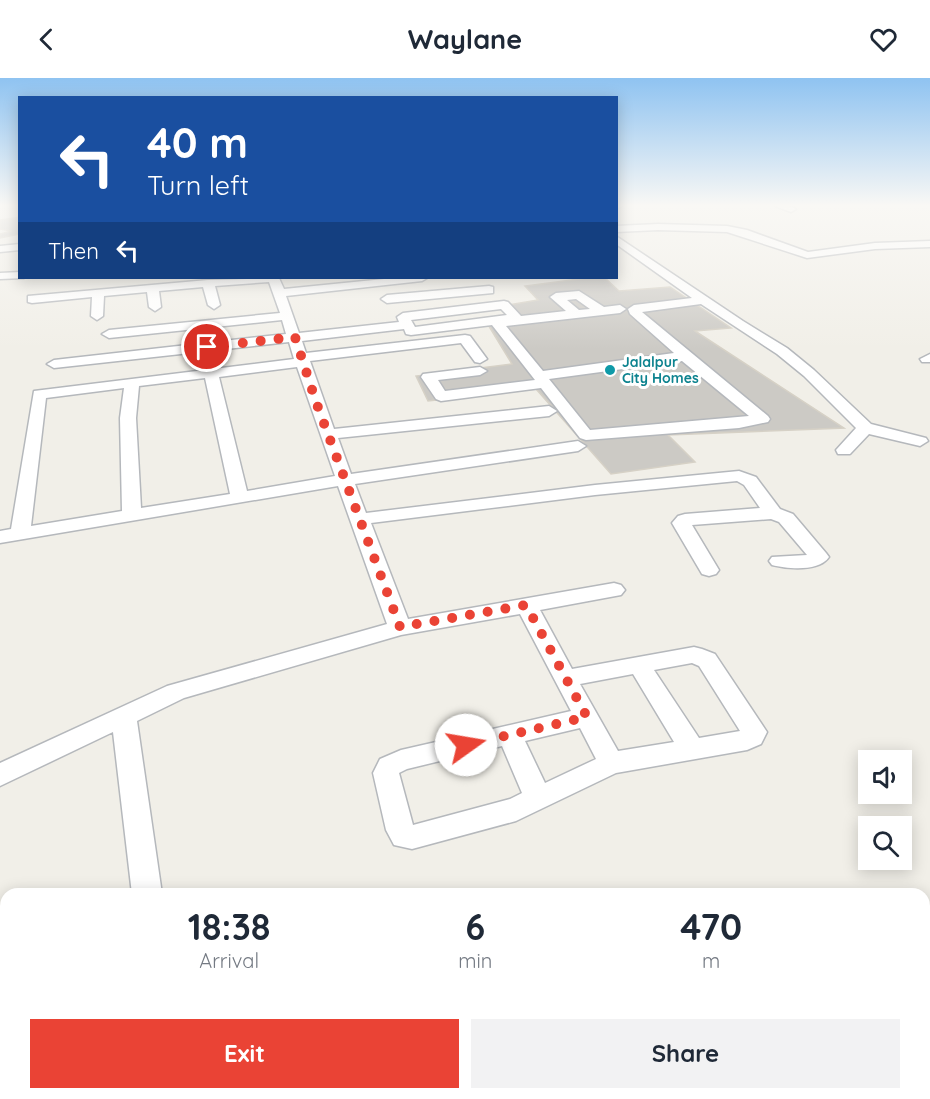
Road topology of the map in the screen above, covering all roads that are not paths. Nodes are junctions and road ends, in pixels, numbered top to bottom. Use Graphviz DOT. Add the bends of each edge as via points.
graph roads {
  1 [pos="637,254"];
  2 [pos="18,275"];
  3 [pos="0,276"];
  4 [pos="259,279"];
  5 [pos="272,279"];
  6 [pos="412,279"];
  7 [pos="477,279"];
  8 [pos="208,283"];
  9 [pos="153,288"];
  10 [pos="98,293"];
  11 [pos="279,293"];
  12 [pos="387,298"];
  13 [pos="32,299"];
  14 [pos="706,302"];
  15 [pos="214,305"];
  16 [pos="155,307"];
  17 [pos="633,309"];
  18 [pos="463,310"];
  19 [pos="601,310"];
  20 [pos="575,313"];
  21 [pos="97,316"];
  22 [pos="288,316"];
  23 [pos="474,323"];
  24 [pos="408,325"];
  25 [pos="109,334"];
  26 [pos="295,337"];
  27 [pos="684,356"];
  28 [pos="302,360"];
  29 [pos="54,364"];
  30 [pos="211,374"];
  31 [pos="542,380"];
  32 [pos="132,383"];
  33 [pos="549,411"];
  34 [pos="865,428"];
  35 [pos="328,434"];
  36 [pos="920,441"];
  37 [pos="578,446"];
  38 [pos="844,450"];
  39 [pos="345,480"];
  40 [pos="240,498"];
  41 [pos="773,513"];
  42 [pos="132,516"];
  43 [pos="360,519"];
  44 [pos="20,534"];
  45 [pos="0,537"];
  46 [pos="779,561"];
  47 [pos="709,570"];
  48 [pos="614,590"];
  49 [pos="526,605"];
  50 [pos="400,627"];
  51 [pos="639,665"];
  52 [pos="566,678"];
  53 [pos="124,716"];
  54 [pos="587,717"];
  55 [pos="510,735"];
  56 [pos="692,749"];
  57 [pos="611,763"];
  58 [pos="0,775"];
  59 [pos="538,798"];
  60 [pos="146,888"];
  1 -- 14 [label="street"];
  2 -- 3 [label="street"];
  4 -- 8 [label="street"];
  5 -- 11 [label="street"];
  6 -- 11 [label="street"];
  7 -- 12 [label="street" via="492,292"];
  8 -- 9 [label="street"];
  8 -- 15 [label="street"];
  9 -- 10 [label="street"];
  9 -- 16 [label="street"];
  10 -- 13 [label="street"];
  10 -- 21 [label="street"];
  11 -- 22 [label="street"];
  14 -- 17 [label="street"];
  14 -- 34 [label="street" via="782,351"];
  17 -- 19 [label="street"];
  17 -- 27 [label="street"];
  18 -- 23 [label="street"];
  18 -- 23 [label="street" via="504,305 516,318"];
  18 -- 24 [label="street" via="404,317"];
  19 -- 20 [label="street"];
  19 -- 20 [label="street" via="579,295 556,297"];
  20 -- 31 [label="street" via="497,323"];
  22 -- 25 [label="street"];
  22 -- 26 [label="street"];
  23 -- 24 [label="street" via="411,331"];
  24 -- 26 [label="street"];
  26 -- 28 [label="street"];
  26 -- 29 [label="street"];
  27 -- 31 [label="street"];
  27 -- 31 [label="street" via="762,419 586,435"];
  28 -- 30 [label="street"];
  28 -- 31 [label="street" via="465,339 480,365 428,377 441,396"];
  28 -- 35 [label="street"];
  30 -- 32 [label="street"];
  30 -- 40 [label="street"];
  32 -- 42 [label="street" via="128,418"];
  32 -- 44 [label="street" via="39,394"];
  33 -- 35 [label="street"];
  34 -- 36 [label="street"];
  34 -- 38 [label="street"];
  35 -- 39 [label="street"];
  37 -- 39 [label="street"];
  39 -- 40 [label="street"];
  39 -- 43 [label="street"];
  40 -- 42 [label="street"];
  41 -- 43 [label="street" via="750,481 728,476"];
  41 -- 46 [label="street" via="786,518 819,557 812,561"];
  41 -- 47 [label="street" via="681,523"];
  42 -- 44 [label="street"];
  43 -- 50 [label="street"];
  44 -- 45 [label="street"];
  48 -- 49 [label="street"];
  49 -- 50 [label="street"];
  49 -- 52 [label="street"];
  50 -- 53 [label="street" via="176,692"];
  51 -- 52 [label="street"];
  51 -- 56 [label="street"];
  51 -- 56 [label="street" via="701,656 754,732 747,740"];
  52 -- 54 [label="street"];
  53 -- 58 [label="street"];
  53 -- 60 [label="street"];
  54 -- 55 [label="street"];
  54 -- 57 [label="street"];
  55 -- 59 [label="street"];
  55 -- 59 [label="street" via="400,760 389,766 386,773 400,830 404,836 412,837 516,809"];
  56 -- 57 [label="street"];
  57 -- 59 [label="street"];
}
